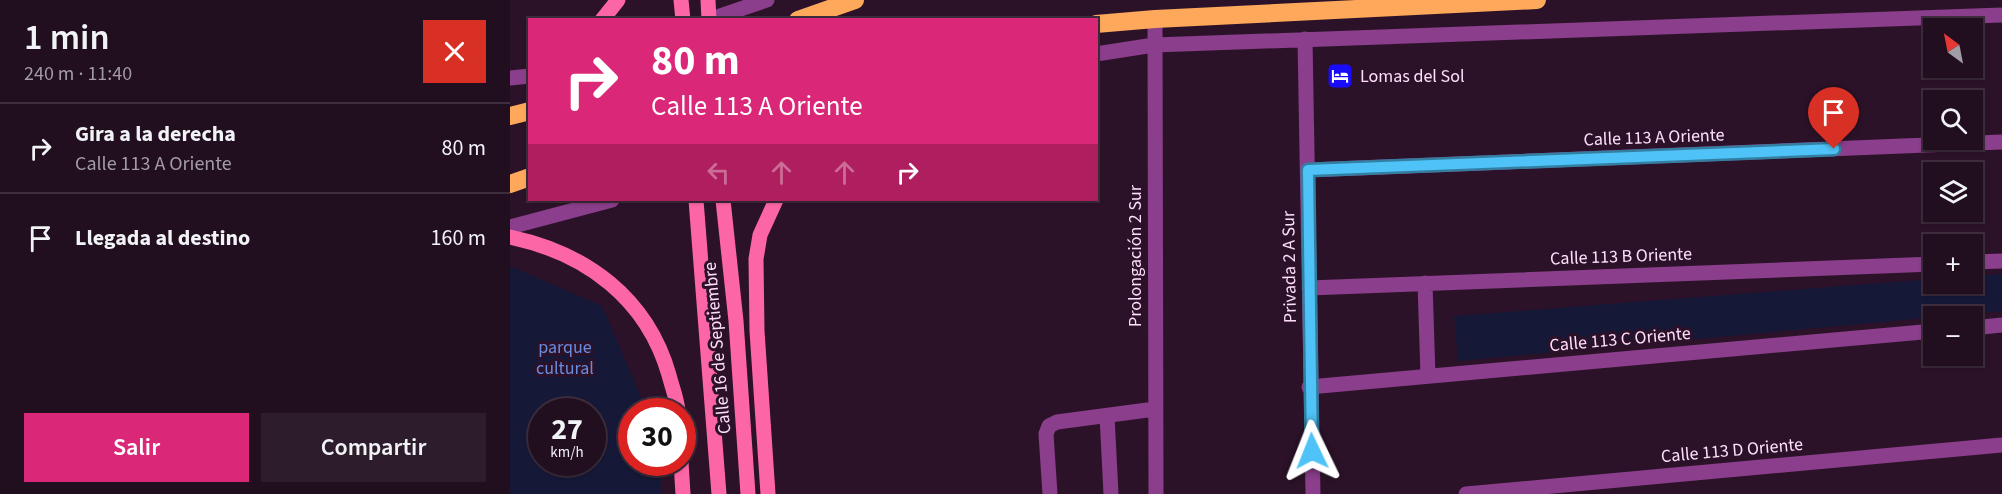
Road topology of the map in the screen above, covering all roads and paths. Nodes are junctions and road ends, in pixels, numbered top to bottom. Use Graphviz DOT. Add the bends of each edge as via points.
graph roads {
  1 [pos="618,0"];
  2 [pos="681,0"];
  3 [pos="708,0"];
  4 [pos="767,0"];
  5 [pos="855,0"];
  6 [pos="1537,0"];
  7 [pos="2002,15"];
  8 [pos="604,18"];
  9 [pos="682,18"];
  10 [pos="709,18"];
  11 [pos="715,18"];
  12 [pos="804,18"];
  13 [pos="1155,18"];
  14 [pos="1098,24"];
  15 [pos="1305,39"];
  16 [pos="1154,45"];
  17 [pos="1098,54"];
  18 [pos="528,76"];
  19 [pos="510,78"];
  20 [pos="528,112"];
  21 [pos="510,116"];
  22 [pos="2002,142"];
  23 [pos="1308,170"];
  24 [pos="528,178"];
  25 [pos="510,184"];
  26 [pos="608,201"];
  27 [pos="696,201"];
  28 [pos="723,201"];
  29 [pos="776,201"];
  30 [pos="510,227"];
  31 [pos="510,237"];
  32 [pos="2002,261"];
  33 [pos="1983,262"];
  34 [pos="1923,264"];
  35 [pos="1425,283"];
  36 [pos="1309,288"];
  37 [pos="2002,325"];
  38 [pos="1983,327"];
  39 [pos="1923,332"];
  40 [pos="1428,376"];
  41 [pos="1309,387"];
  42 [pos="675,398"];
  43 [pos="1155,409"];
  44 [pos="1107,416"];
  45 [pos="2002,445"];
  46 [pos="682,476"];
  47 [pos="683,494"];
  48 [pos="719,494"];
  49 [pos="748,494"];
  50 [pos="768,494"];
  51 [pos="1050,494"];
  52 [pos="1111,494"];
  53 [pos="1156,494"];
  54 [pos="1313,494"];
  55 [pos="1466,494"];
  1 -- 8 [label="main road"];
  2 -- 9 [label="main road"];
  3 -- 10 [label="main road, bridge"];
  4 -- 11 [label="street"];
  5 -- 12 [label="highway"];
  6 -- 13 [label="highway"];
  7 -- 15 [label="street"];
  13 -- 14 [label="highway"];
  13 -- 16 [label="street, Prolongación 2 Sur"];
  15 -- 16 [label="street"];
  15 -- 23 [label="street, Privada 2 A Sur"];
  16 -- 17 [label="street"];
  16 -- 43 [label="street, Prolongación 2 Sur"];
  18 -- 19 [label="street"];
  20 -- 21 [label="highway"];
  22 -- 23 [label="street, Calle 113 A Oriente"];
  23 -- 36 [label="street, Privada 2 A Sur"];
  24 -- 25 [label="highway"];
  26 -- 30 [label="street"];
  27 -- 48 [label="main road, Calle 16 de Septiembre"];
  28 -- 49 [label="main road, Calle 16 de Septiembre"];
  29 -- 50 [label="main road" via="760,235 756,259"];
  31 -- 42 [label="main road" via="539,243 615,285 639,312 663,353"];
  32 -- 33 [label="street"];
  34 -- 35 [label="street, Calle 113 B Oriente"];
  35 -- 36 [label="street, Calle 113 B Oriente"];
  35 -- 40 [label="street"];
  36 -- 41 [label="street, Privada 2 A Sur"];
  37 -- 38 [label="street"];
  39 -- 40 [label="street, Calle 113 C Oriente"];
  40 -- 41 [label="street, Calle 113 C Oriente"];
  41 -- 54 [label="street, Privada 2 A Sur"];
  43 -- 44 [label="street"];
  43 -- 53 [label="street, Prolongación 2 Sur"];
  44 -- 51 [label="street" via="1049,426 1046,434"];
  44 -- 52 [label="street"];
  45 -- 55 [label="street, Calle 113 D Oriente"];
  46 -- 47 [label="main road"];
}
